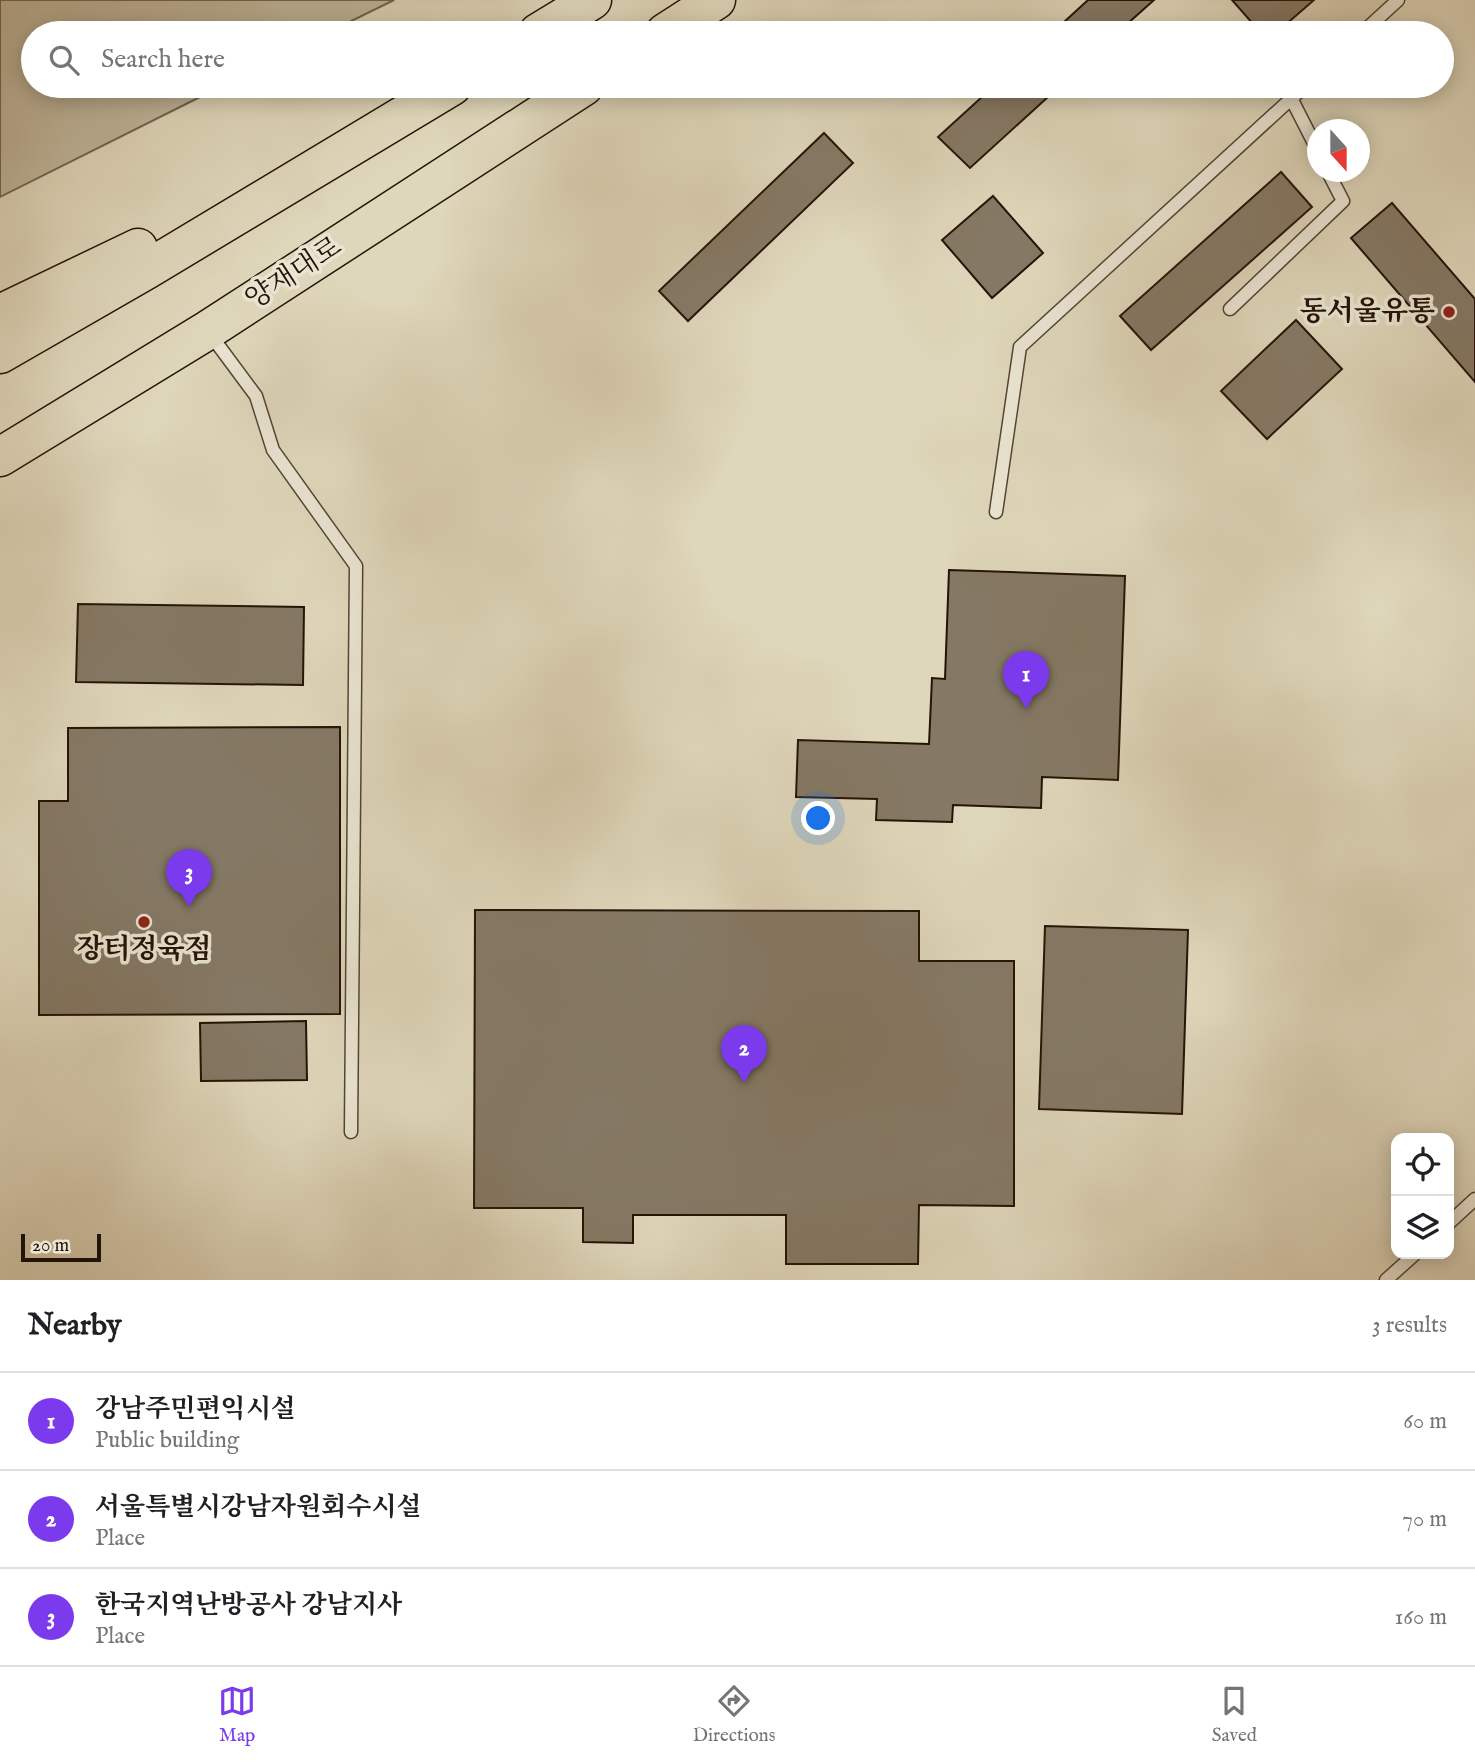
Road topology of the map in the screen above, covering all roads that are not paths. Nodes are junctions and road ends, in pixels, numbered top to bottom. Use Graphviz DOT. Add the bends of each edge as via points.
graph roads {
  1 [pos="592,0"];
  2 [pos="716,0"];
  3 [pos="1398,0"];
  4 [pos="558,21"];
  5 [pos="684,21"];
  6 [pos="1375,21"];
  7 [pos="432,98"];
  8 [pos="566,98"];
  9 [pos="1291,98"];
  10 [pos="1307,129"];
  11 [pos="364,140"];
  12 [pos="1333,182"];
  13 [pos="1230,309"];
  14 [pos="0,314"];
  15 [pos="208,330"];
  16 [pos="0,354"];
  17 [pos="0,457"];
  18 [pos="996,512"];
  19 [pos="351,1132"];
  20 [pos="1475,1199"];
  21 [pos="1454,1218"];
  22 [pos="1409,1259"];
  23 [pos="1386,1280"];
  1 -- 4 [label="main road"];
  2 -- 5 [label="main road"];
  3 -- 6 [label="lane"];
  7 -- 11 [label="main road"];
  8 -- 15 [label="main road, 양재대로"];
  9 -- 10 [label="lane"];
  9 -- 18 [label="lane" via="1020,347"];
  11 -- 14 [label="main road"];
  11 -- 16 [label="main road"];
  12 -- 13 [label="lane" via="1343,201"];
  15 -- 17 [label="main road, 양재대로"];
  15 -- 19 [label="lane" via="256,396 273,450 356,566"];
  20 -- 21 [label="lane"];
  22 -- 23 [label="lane"];
}
